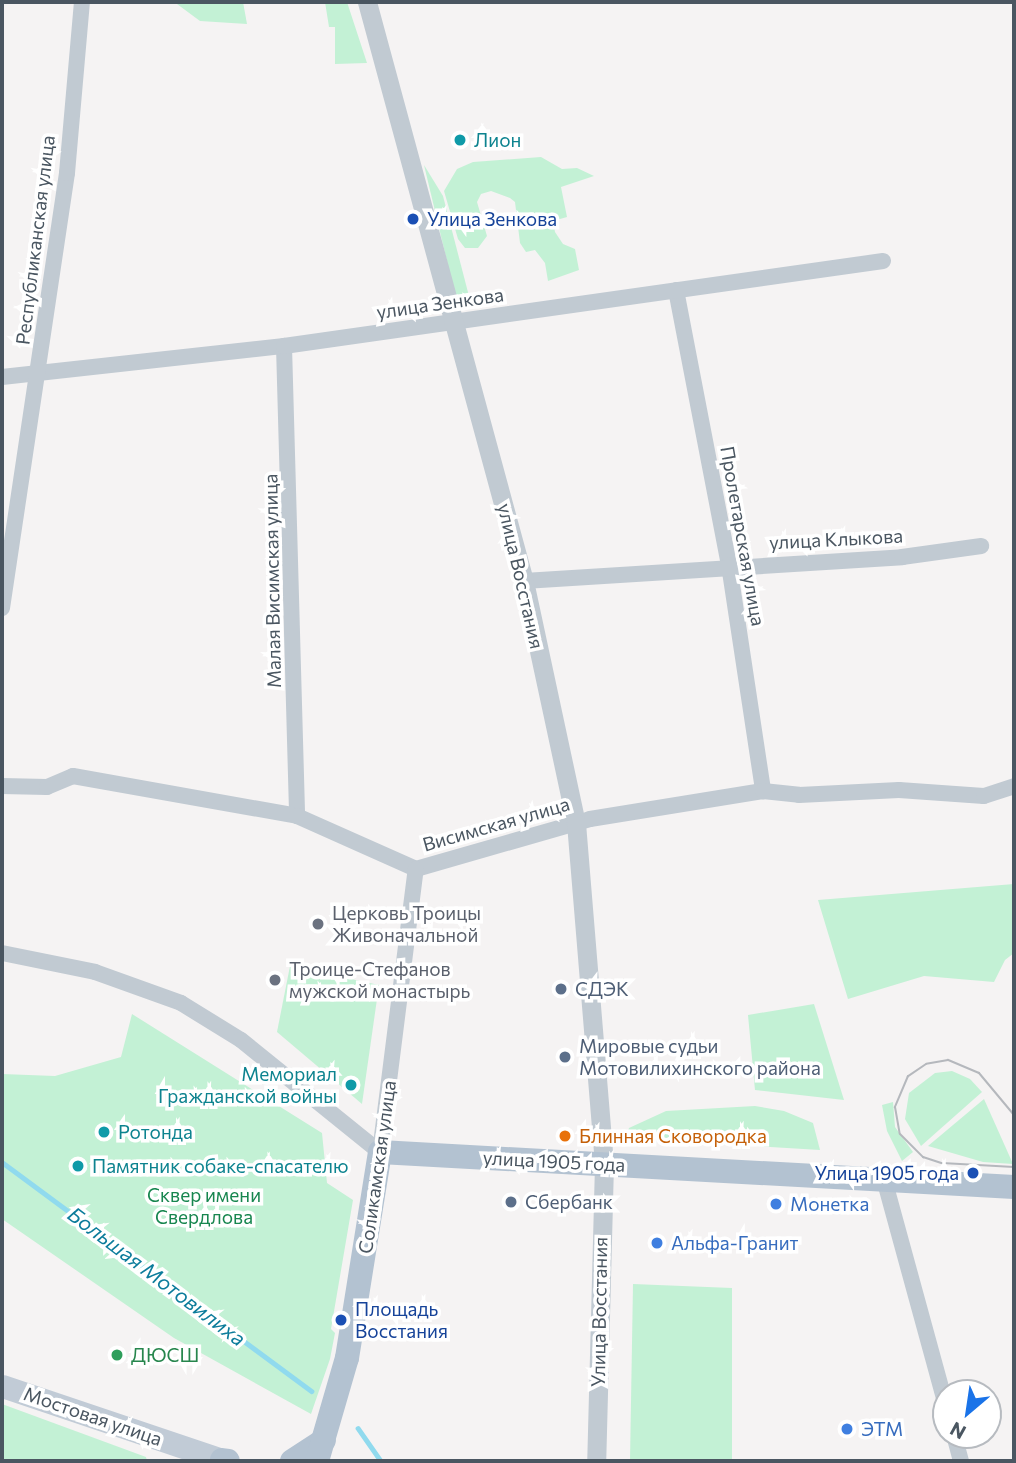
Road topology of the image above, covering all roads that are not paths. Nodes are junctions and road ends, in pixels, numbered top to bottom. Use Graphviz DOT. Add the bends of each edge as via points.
graph roads {
  1 [pos="82,2"];
  2 [pos="368,2"];
  3 [pos="883,261"];
  4 [pos="676,290"];
  5 [pos="456,322"];
  6 [pos="284,346"];
  7 [pos="40,371"];
  8 [pos="2,377"];
  9 [pos="981,546"];
  10 [pos="729,565"];
  11 [pos="524,582"];
  12 [pos="2,608"];
  13 [pos="2,786"];
  14 [pos="1014,786"];
  15 [pos="763,790"];
  16 [pos="297,816"];
  17 [pos="576,823"];
  18 [pos="416,869"];
  19 [pos="2,953"];
  20 [pos="380,1152"];
  21 [pos="604,1164"];
  22 [pos="884,1180"];
  23 [pos="1014,1187"];
  24 [pos="939,1379"];
  25 [pos="2,1385"];
  26 [pos="323,1454"];
  27 [pos="225,1461"];
  28 [pos="292,1461"];
  29 [pos="596,1461"];
  1 -- 7 [label="street, Республиканская улица" via="67,173"];
  2 -- 5 [label="street, улица Восстания"];
  3 -- 4 [label="street, улица Зенкова"];
  4 -- 5 [label="street, улица Зенкова"];
  4 -- 10 [label="street, Пролетарская улица"];
  5 -- 6 [label="street, улица Зенкова"];
  5 -- 11 [label="street, улица Восстания"];
  6 -- 7 [label="street, улица Зенкова"];
  6 -- 16 [label="street, Малая Висимская улица"];
  7 -- 8 [label="street, улица Зенкова"];
  7 -- 12 [label="street, Республиканская улица"];
  9 -- 10 [label="street, улица Клыкова" via="902,557"];
  10 -- 11 [label="street, улица Клыкова"];
  10 -- 15 [label="street, Пролетарская улица"];
  11 -- 17 [label="street, улица Восстания"];
  13 -- 16 [label="street, Висимская улица" via="47,787 73,776"];
  14 -- 15 [label="street, Висимская улица" via="984,796 899,790 799,795"];
  15 -- 17 [label="street, Висимская улица"];
  16 -- 18 [label="street, Висимская улица"];
  17 -- 18 [label="street, Висимская улица"];
  17 -- 21 [label="street, улица Восстания"];
  18 -- 20 [label="street, Соликамская улица"];
  19 -- 20 [label="street" via="147,988 241,1040"];
  20 -- 21 [label="main road, улица 1905 года"];
  20 -- 26 [label="main road, Соликамская улица" via="347,1358"];
  21 -- 22 [label="main road, улица 1905 года"];
  21 -- 29 [label="street, Улица Восстания"];
  22 -- 23 [label="main road, улица 1905 года"];
  22 -- 24 [label="street"];
  25 -- 27 [label="main road, Мостовая улица"];
  26 -- 28 [label="main road"];
}
